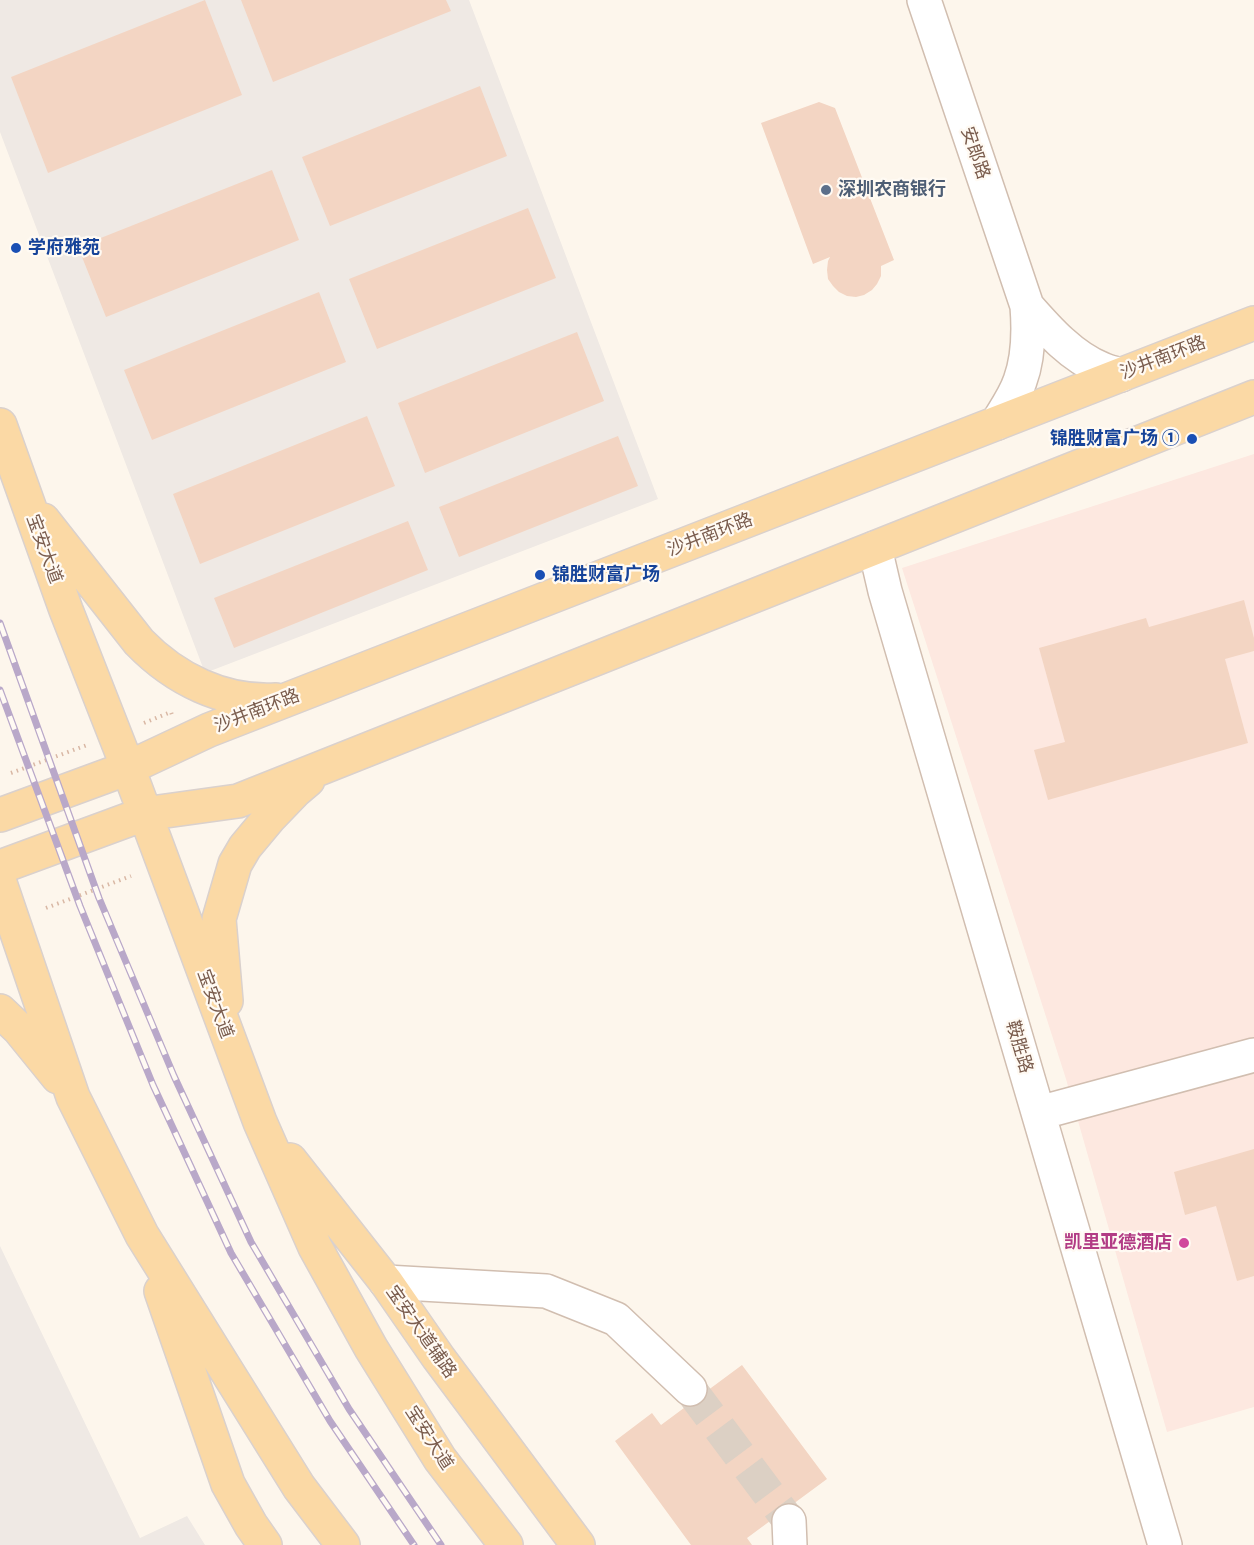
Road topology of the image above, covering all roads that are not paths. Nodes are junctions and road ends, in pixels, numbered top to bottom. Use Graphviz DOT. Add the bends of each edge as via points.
graph roads {
  1 [pos="924,0"];
  2 [pos="1027,306"];
  3 [pos="1254,323"];
  4 [pos="1120,375"];
  5 [pos="1254,397"];
  6 [pos="997,423"];
  7 [pos="0,425"];
  8 [pos="27,499"];
  9 [pos="875,548"];
  10 [pos="287,700"];
  11 [pos="332,764"];
  12 [pos="128,768"];
  13 [pos="144,814"];
  14 [pos="0,815"];
  15 [pos="0,867"];
  16 [pos="0,883"];
  17 [pos="0,1011"];
  18 [pos="229,1041"];
  19 [pos="1254,1055"];
  20 [pos="73,1097"];
  21 [pos="1039,1113"];
  22 [pos="260,1122"];
  23 [pos="142,1235"];
  24 [pos="386,1282"];
  25 [pos="690,1389"];
  26 [pos="265,1545"];
  27 [pos="342,1545"];
  28 [pos="506,1545"];
  29 [pos="578,1545"];
  30 [pos="1165,1545"];
  1 -- 2 [label="street, 安郎路"];
  2 -- 4 [label="street, 安郎路" via="1065,345 1101,369"];
  2 -- 6 [label="street, 安郎路" via="1029,332 1020,382"];
  3 -- 4 [label="main road, 沙井南环路"];
  4 -- 6 [label="main road, 沙井南环路"];
  5 -- 9 [label="main road"];
  6 -- 10 [label="main road, 沙井南环路"];
  7 -- 8 [label="main road, 宝安大道"];
  8 -- 10 [label="main road" via="139,642 162,662 206,688 246,699"];
  8 -- 12 [label="main road, 宝安大道"];
  9 -- 11 [label="main road"];
  9 -- 21 [label="street, 鞍胜路"];
  10 -- 12 [label="main road, 沙井南环路" via="209,730"];
  11 -- 13 [label="main road" via="238,801"];
  11 -- 18 [label="main road" via="283,803 235,864 219,919"];
  12 -- 13 [label="main road, 宝安大道"];
  12 -- 14 [label="main road, 沙井南环路"];
  13 -- 15 [label="main road"];
  13 -- 18 [label="main road, 宝安大道"];
  16 -- 20 [label="main road"];
  17 -- 20 [label="main road"];
  18 -- 22 [label="main road, 宝安大道"];
  19 -- 21 [label="street"];
  20 -- 23 [label="main road"];
  21 -- 30 [label="street, 鞍胜路"];
  22 -- 24 [label="main road, 宝安大道辅路"];
  22 -- 28 [label="main road, 宝安大道" via="315,1247 371,1347 440,1458"];
  23 -- 26 [label="main road" via="228,1484"];
  23 -- 27 [label="main road" via="299,1487"];
  24 -- 25 [label="street" via="546,1292 616,1319"];
  24 -- 29 [label="main road, 宝安大道辅路"];
}
